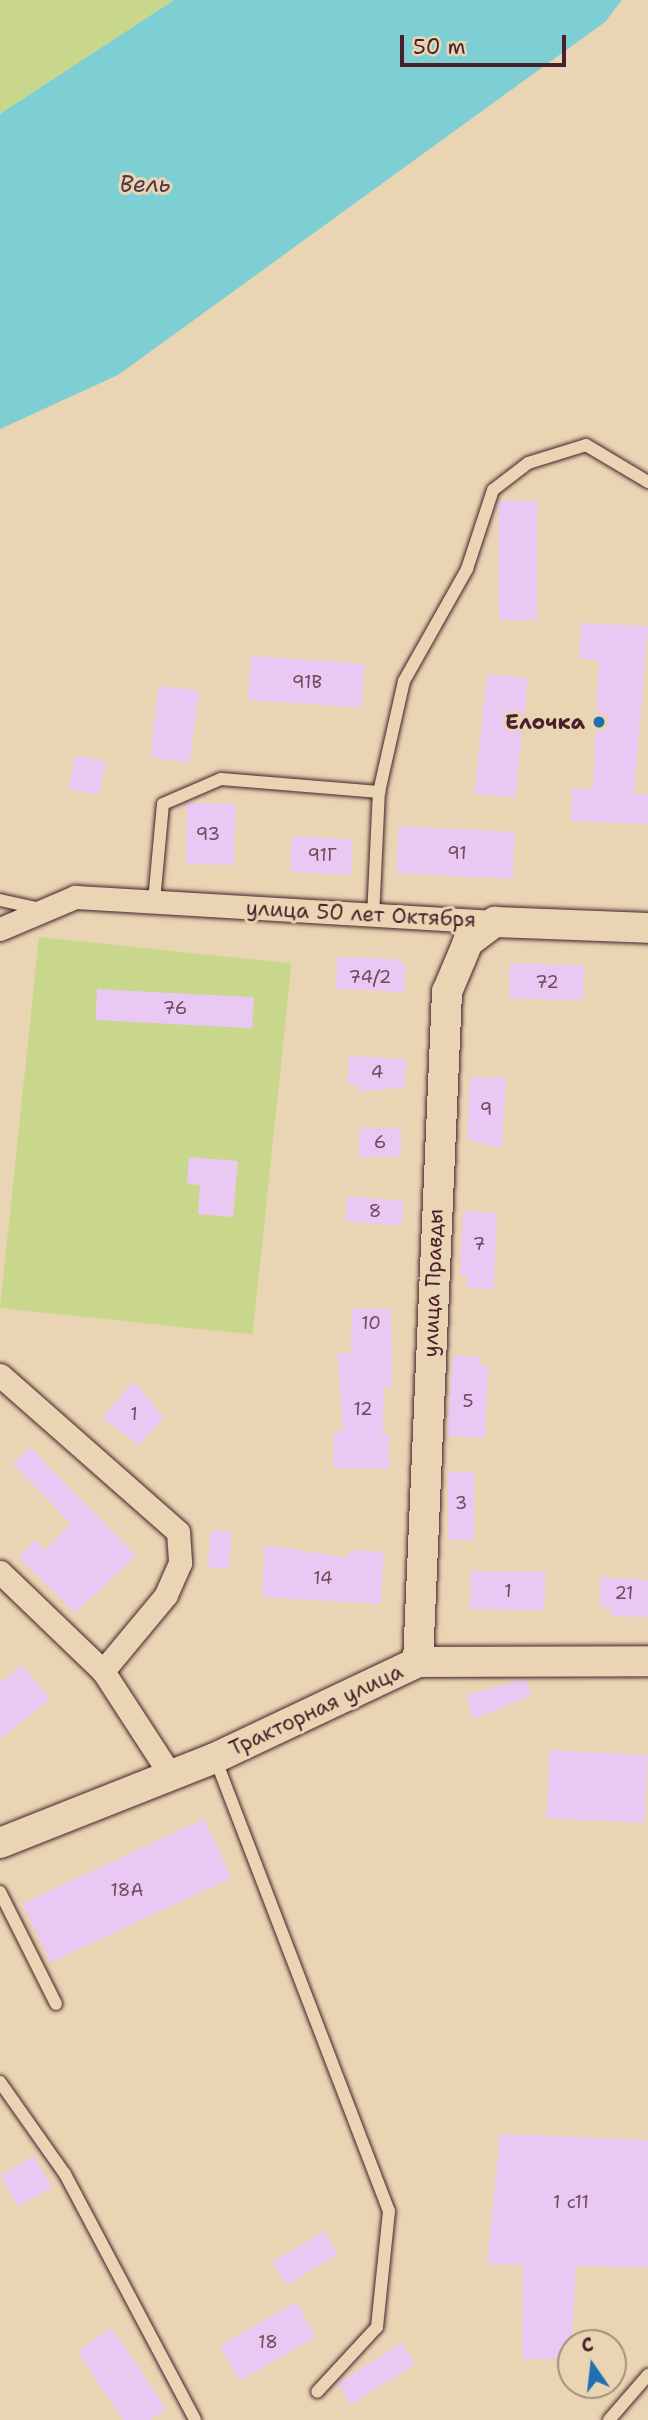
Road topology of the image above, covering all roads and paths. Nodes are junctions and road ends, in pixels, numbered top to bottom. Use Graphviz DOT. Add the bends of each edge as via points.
graph roads {
  1 [pos="648,482"];
  2 [pos="379,792"];
  3 [pos="0,900"];
  4 [pos="154,901"];
  5 [pos="41,909"];
  6 [pos="373,917"];
  7 [pos="495,922"];
  8 [pos="648,928"];
  9 [pos="0,929"];
  10 [pos="0,1375"];
  11 [pos="0,1572"];
  12 [pos="648,1661"];
  13 [pos="418,1662"];
  14 [pos="103,1671"];
  15 [pos="215,1758"];
  16 [pos="170,1774"];
  17 [pos="0,1843"];
  18 [pos="0,1892"];
  19 [pos="56,2004"];
  20 [pos="0,2082"];
  21 [pos="648,2375"];
  22 [pos="317,2392"];
  23 [pos="195,2420"];
  24 [pos="609,2420"];
  1 -- 2 [label="lane" via="586,445 528,463 493,490 467,569 404,681"];
  2 -- 4 [label="lane" via="221,779 163,804"];
  2 -- 6 [label="lane"];
  3 -- 5 [label="lane"];
  4 -- 5 [label="street, улица 50 лет Октября" via="75,897"];
  4 -- 6 [label="street, улица 50 лет Октября"];
  5 -- 9 [label="street"];
  6 -- 7 [label="street, улица 50 лет Октября"];
  7 -- 8 [label="street, улица 50 лет Октября"];
  7 -- 13 [label="street, улица Правды" via="468,942 447,992"];
  10 -- 14 [label="street" via="178,1532 180,1563 166,1595"];
  11 -- 14 [label="street"];
  12 -- 13 [label="street, Тракторная улица"];
  13 -- 15 [label="street, Тракторная улица"];
  14 -- 16 [label="street"];
  15 -- 16 [label="street, Тракторная улица"];
  15 -- 22 [label="lane" via="389,2211 377,2327"];
  16 -- 17 [label="street, Тракторная улица"];
  18 -- 19 [label="lane"];
  20 -- 23 [label="lane" via="65,2174"];
  21 -- 24 [label="lane"];
}
